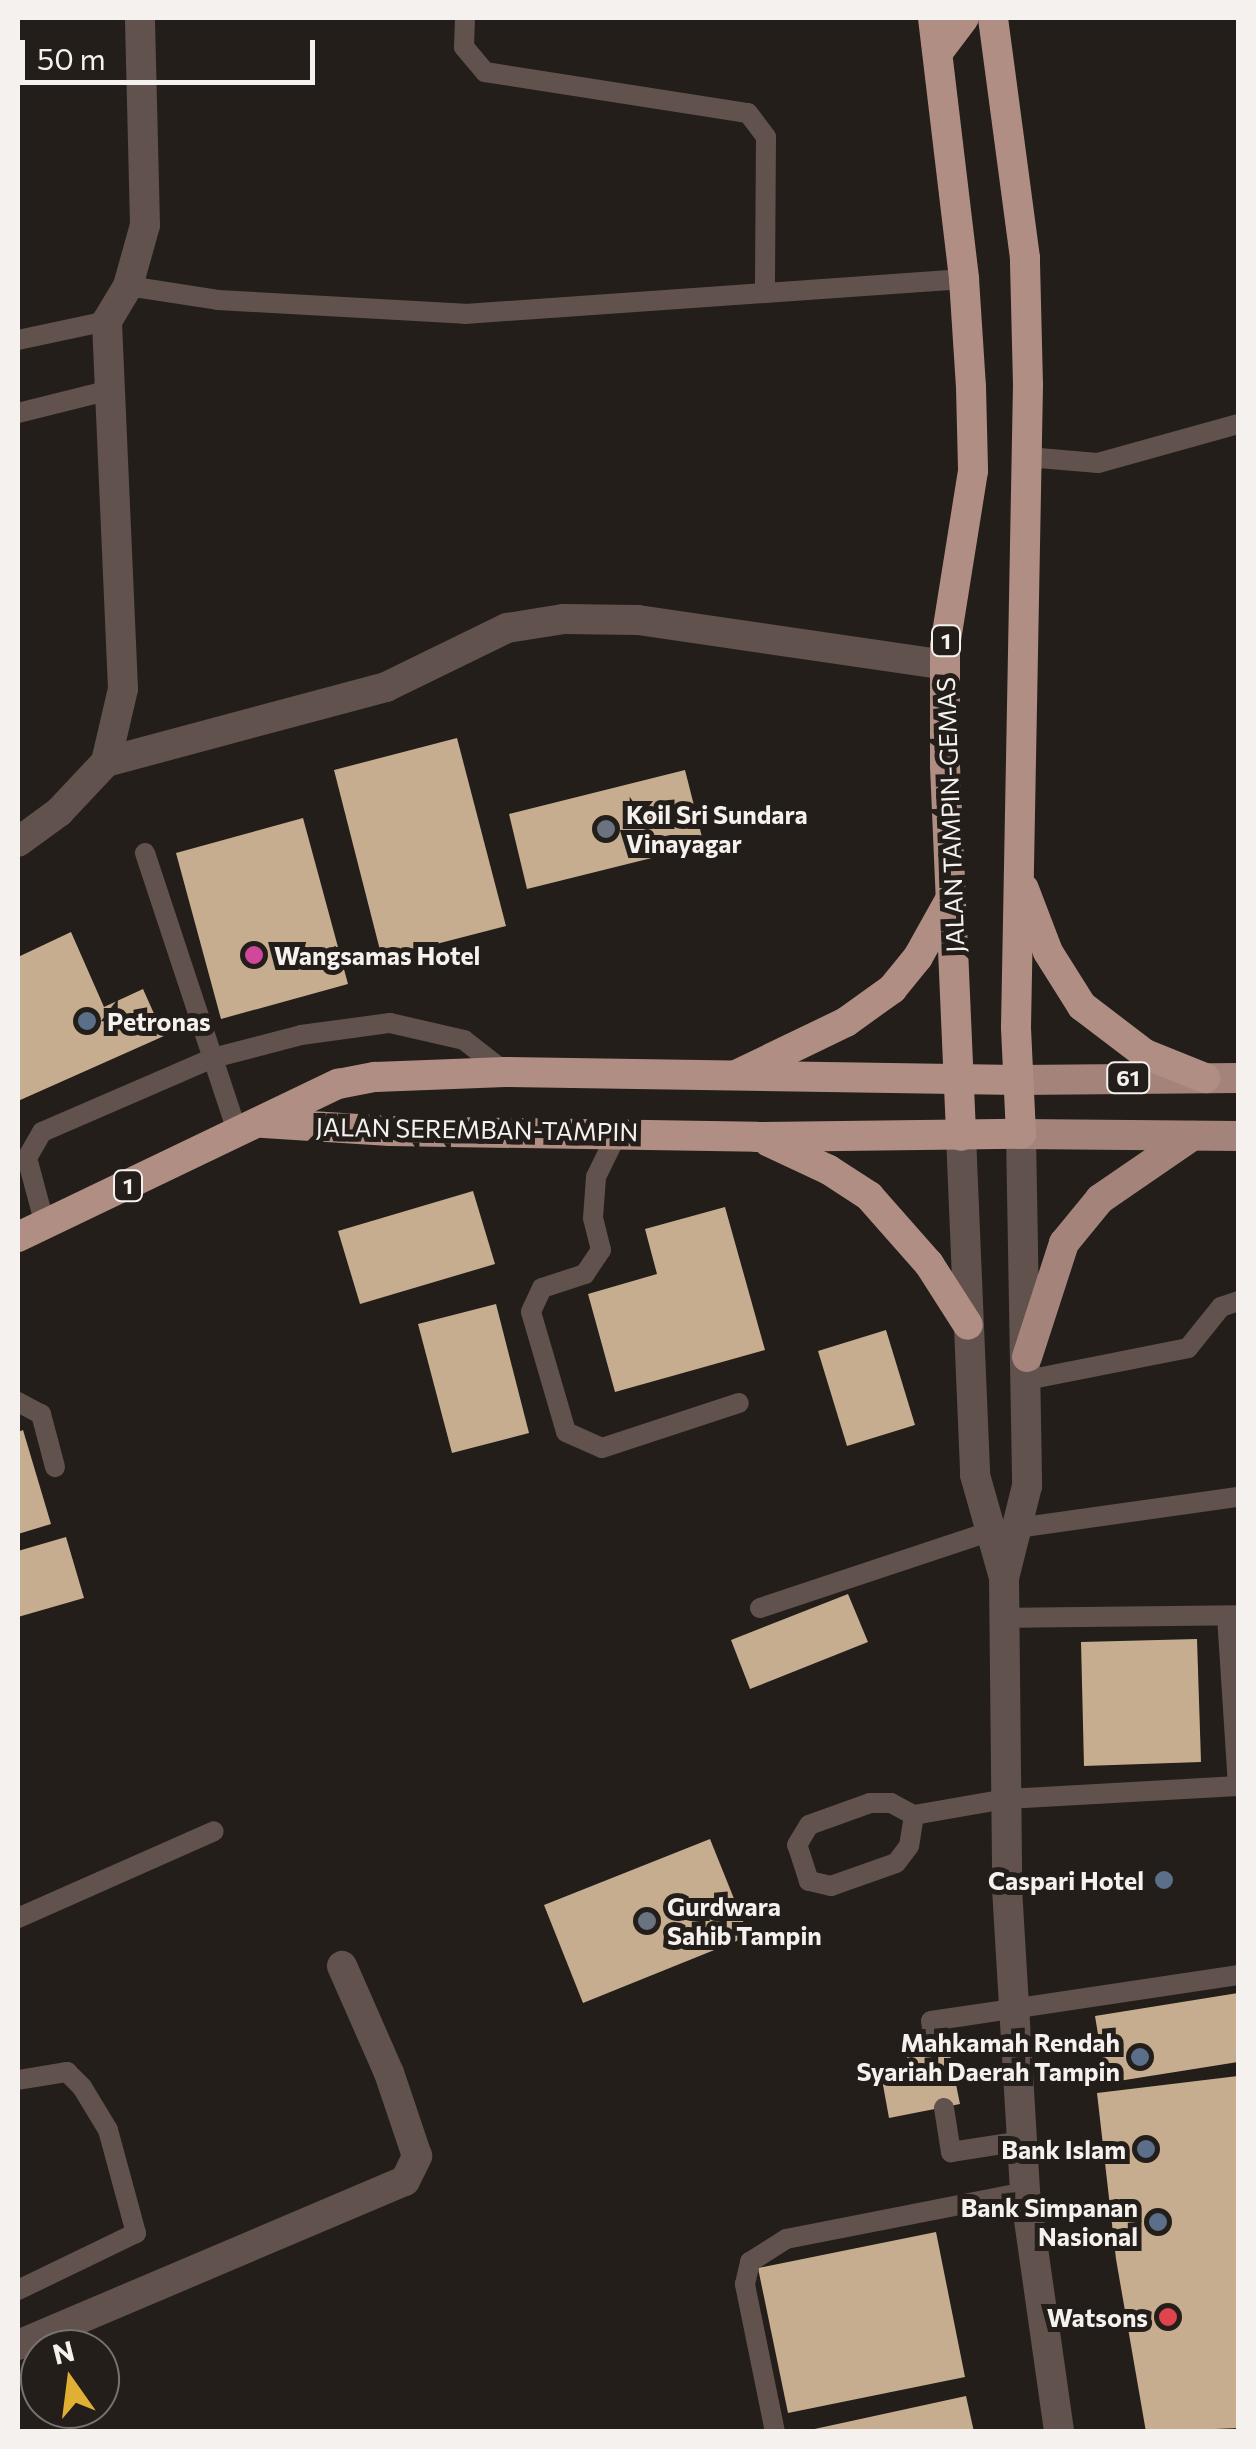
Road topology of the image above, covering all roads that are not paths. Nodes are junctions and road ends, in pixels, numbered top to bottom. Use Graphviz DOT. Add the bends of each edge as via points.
graph roads {
  1 [pos="140,18"];
  2 [pos="465,18"];
  3 [pos="933,18"];
  4 [pos="964,18"];
  5 [pos="993,18"];
  6 [pos="939,51"];
  7 [pos="964,279"];
  8 [pos="128,286"];
  9 [pos="766,293"];
  10 [pos="107,321"];
  11 [pos="18,340"];
  12 [pos="110,390"];
  13 [pos="18,413"];
  14 [pos="1238,424"];
  15 [pos="1028,457"];
  16 [pos="946,665"];
  17 [pos="106,762"];
  18 [pos="18,842"];
  19 [pos="145,854"];
  20 [pos="1018,872"];
  21 [pos="951,897"];
  22 [pos="213,1058"];
  23 [pos="506,1072"];
  24 [pos="736,1074"];
  25 [pos="1206,1078"];
  26 [pos="1238,1078"];
  27 [pos="958,1080"];
  28 [pos="1018,1080"];
  29 [pos="251,1129"];
  30 [pos="618,1132"];
  31 [pos="1021,1134"];
  32 [pos="757,1136"];
  33 [pos="961,1136"];
  34 [pos="1192,1136"];
  35 [pos="1238,1136"];
  36 [pos="31,1231"];
  37 [pos="1238,1302"];
  38 [pos="968,1325"];
  39 [pos="1027,1369"];
  40 [pos="18,1402"];
  41 [pos="740,1403"];
  42 [pos="55,1468"];
  43 [pos="1238,1498"];
  44 [pos="1004,1530"];
  45 [pos="760,1608"];
  46 [pos="1233,1615"];
  47 [pos="1003,1618"];
  48 [pos="1238,1786"];
  49 [pos="1006,1799"];
  50 [pos="914,1815"];
  51 [pos="214,1830"];
  52 [pos="18,1918"];
  53 [pos="342,1966"];
  54 [pos="1238,1975"];
  55 [pos="1014,2009"];
  56 [pos="934,2048"];
  57 [pos="18,2080"];
  58 [pos="944,2108"];
  59 [pos="1022,2142"];
  60 [pos="1026,2192"];
  61 [pos="18,2290"];
  62 [pos="18,2344"];
  63 [pos="775,2432"];
  64 [pos="1059,2432"];
  1 -- 8 [label="street" via="146,225"];
  2 -- 9 [label="lane" via="464,47 485,72 748,113 766,138"];
  3 -- 6 [label="highway, JALAN TAMPIN-GEMAS / 1"];
  4 -- 6 [label="highway"];
  5 -- 15 [label="highway" via="1024,258"];
  6 -- 7 [label="highway, JALAN TAMPIN-GEMAS / 1"];
  7 -- 9 [label="lane"];
  7 -- 16 [label="highway, JALAN TAMPIN-GEMAS / 1" via="973,471"];
  8 -- 9 [label="lane" via="218,300 465,314"];
  8 -- 10 [label="street"];
  10 -- 11 [label="lane"];
  10 -- 12 [label="street"];
  12 -- 13 [label="lane"];
  12 -- 17 [label="street" via="122,689"];
  14 -- 15 [label="lane" via="1098,463"];
  15 -- 20 [label="highway"];
  16 -- 17 [label="street" via="638,620 564,618 507,628 386,687"];
  16 -- 21 [label="highway, JALAN TAMPIN-GEMAS / 1"];
  17 -- 18 [label="street"];
  19 -- 22 [label="lane"];
  20 -- 25 [label="highway" via="1048,952 1082,1006 1144,1054"];
  20 -- 28 [label="highway"];
  21 -- 24 [label="highway" via="892,989 846,1022"];
  21 -- 27 [label="highway, JALAN TAMPIN-GEMAS / 1"];
  22 -- 23 [label="lane" via="301,1034 390,1023 464,1040"];
  22 -- 29 [label="lane"];
  22 -- 36 [label="lane" via="42,1132 27,1158"];
  23 -- 24 [label="highway, 1"];
  23 -- 29 [label="highway, 1" via="375,1076 338,1084"];
  24 -- 27 [label="highway, 1"];
  25 -- 26 [label="main road, 61"];
  25 -- 28 [label="main road, 61"];
  27 -- 28 [label="highway, 1"];
  27 -- 33 [label="highway, JALAN TAMPIN-GEMAS / 1"];
  28 -- 31 [label="highway"];
  29 -- 30 [label="highway, JALAN SEREMBAN-TAMPIN / 1"];
  29 -- 36 [label="highway, JALAN SEREMBAN-TAMPIN / 1"];
  30 -- 32 [label="highway, JALAN SEREMBAN-TAMPIN / 1"];
  30 -- 41 [label="lane" via="596,1177 593,1218 601,1250 585,1274 542,1288 532,1312 566,1432 602,1448"];
  31 -- 33 [label="highway, 1"];
  31 -- 34 [label="main road"];
  31 -- 39 [label="street"];
  32 -- 33 [label="highway, JALAN SEREMBAN-TAMPIN / 1"];
  32 -- 38 [label="highway" via="869,1196 903,1230"];
  33 -- 38 [label="street"];
  34 -- 35 [label="main road"];
  34 -- 39 [label="main road" via="1100,1199 1064,1243"];
  37 -- 39 [label="lane" via="1221,1307 1188,1348"];
  38 -- 44 [label="street" via="975,1475"];
  39 -- 44 [label="street" via="1026,1486"];
  40 -- 42 [label="lane" via="41,1414"];
  43 -- 44 [label="lane"];
  44 -- 45 [label="lane"];
  44 -- 47 [label="street"];
  46 -- 47 [label="lane"];
  46 -- 48 [label="lane"];
  47 -- 49 [label="street"];
  48 -- 49 [label="lane"];
  49 -- 50 [label="lane"];
  49 -- 55 [label="street"];
  50 -- 50 [label="lane" via="908,1846 896,1864 831,1886 809,1881 797,1844 809,1825 870,1803"];
  51 -- 52 [label="lane"];
  53 -- 62 [label="street" via="417,2156 406,2182"];
  54 -- 55 [label="lane"];
  55 -- 56 [label="lane" via="931,2021"];
  55 -- 59 [label="street"];
  57 -- 61 [label="lane" via="67,2072 82,2086 108,2130 136,2232"];
  58 -- 59 [label="lane" via="951,2152"];
  59 -- 60 [label="street"];
  60 -- 63 [label="lane" via="786,2239 750,2262 745,2284"];
  60 -- 64 [label="street"];
}
